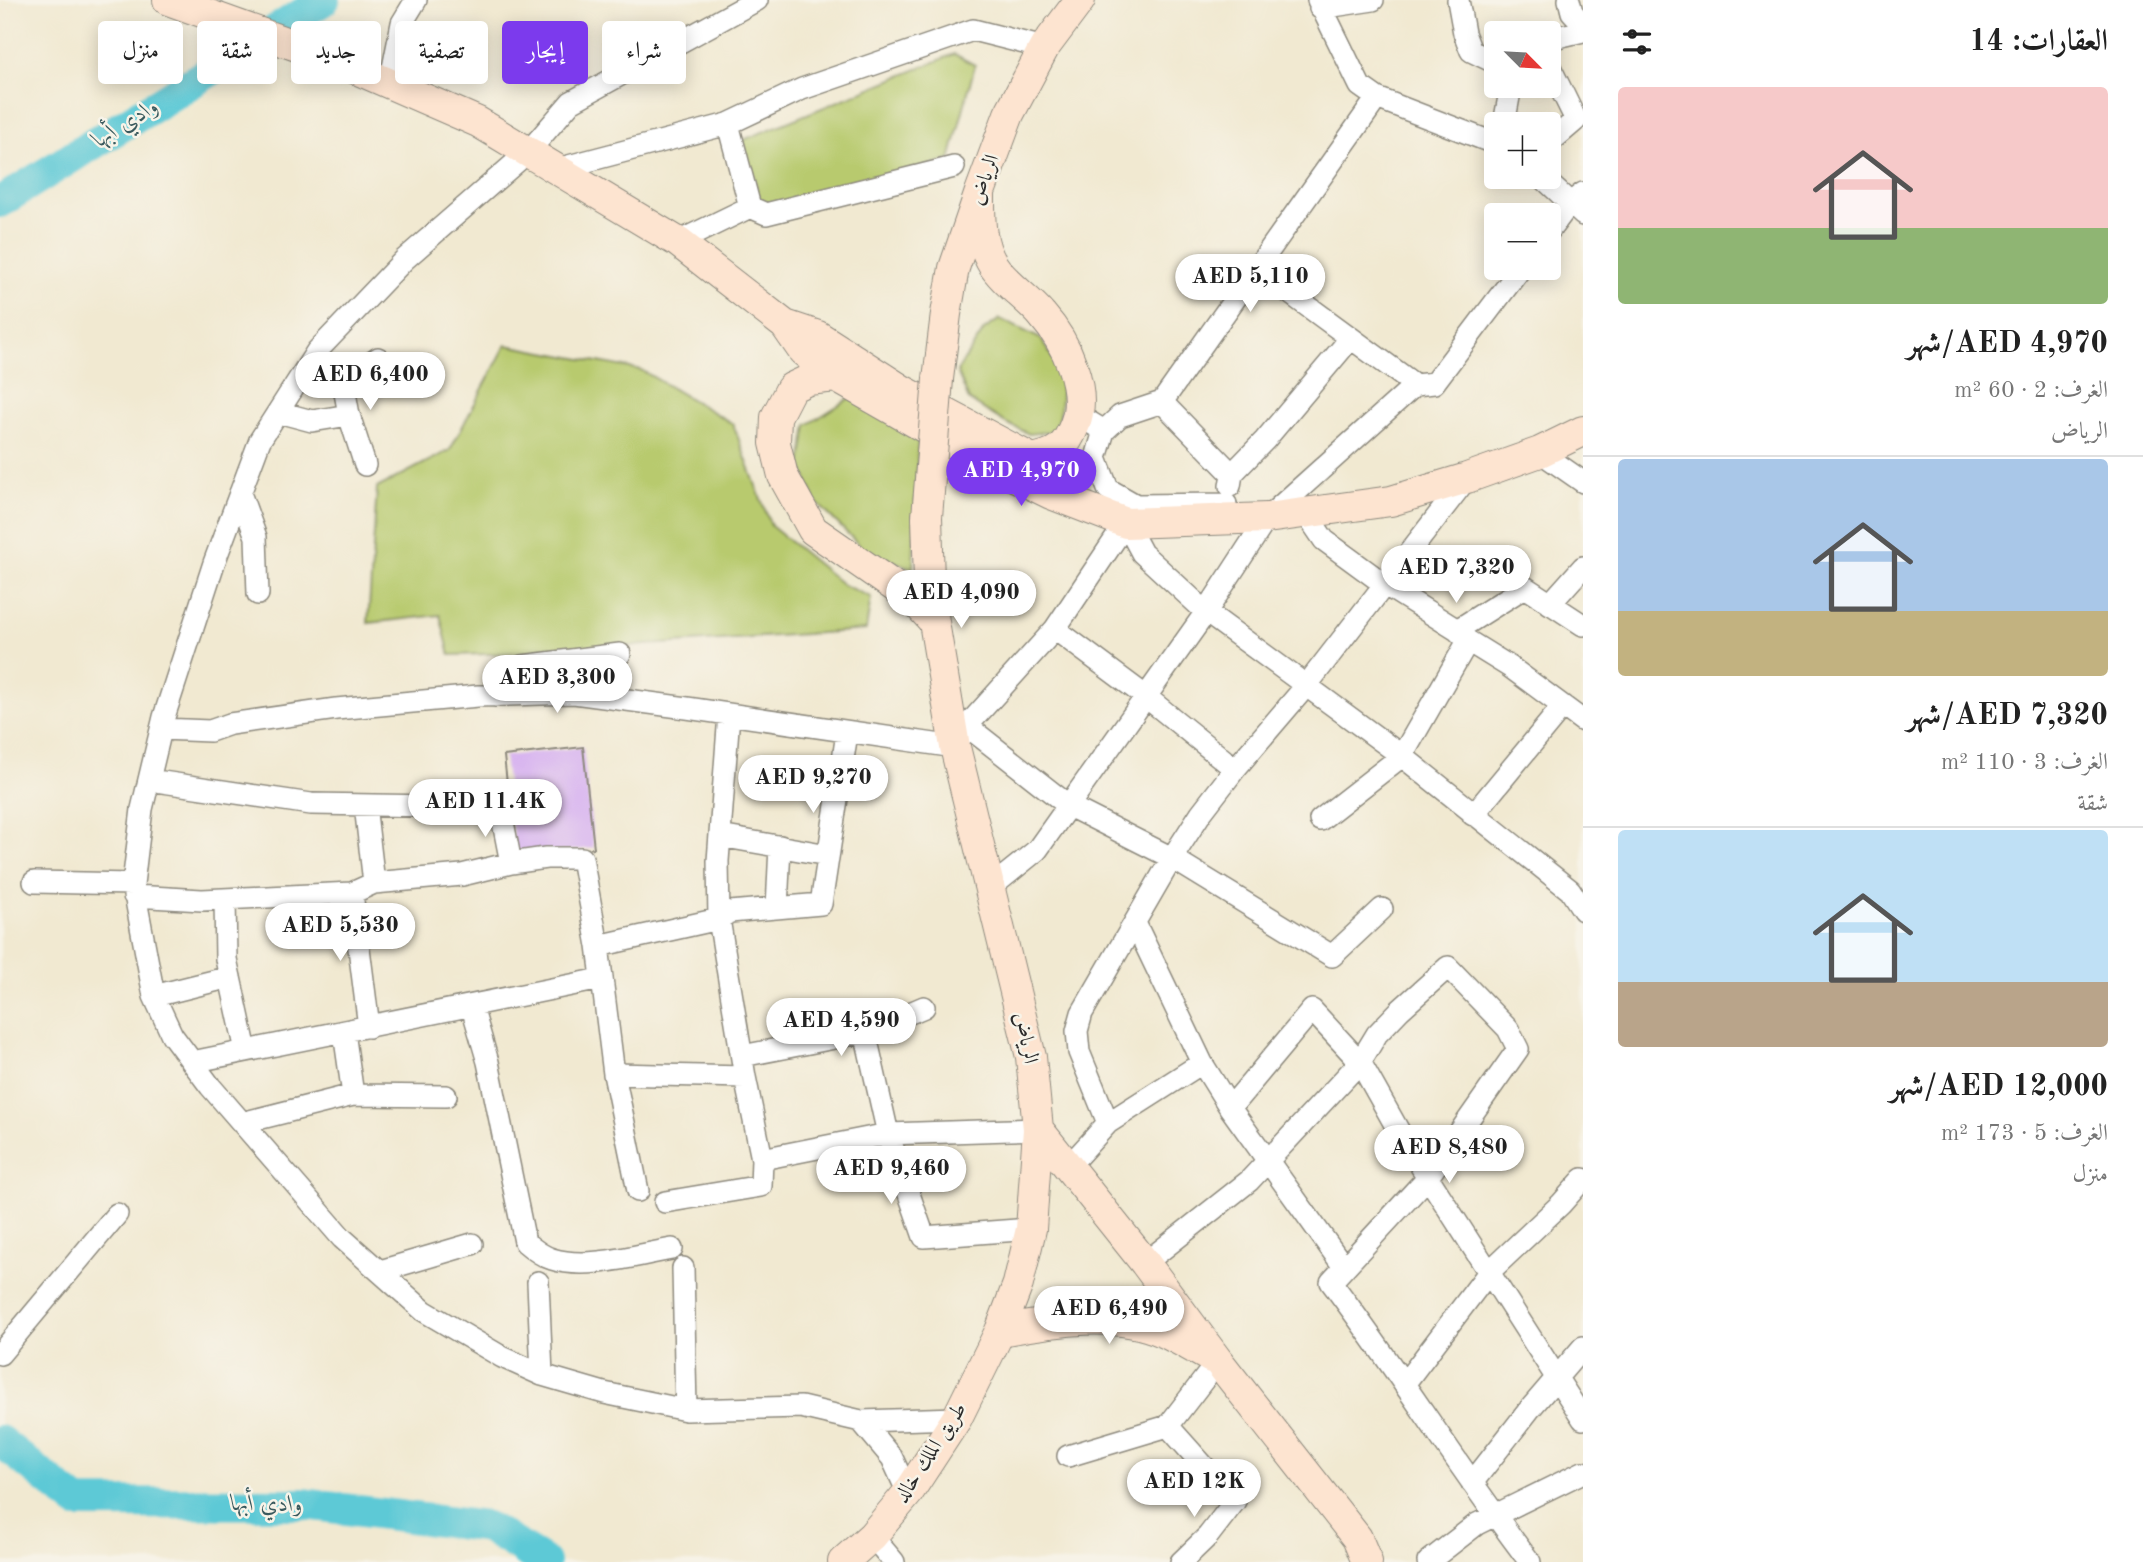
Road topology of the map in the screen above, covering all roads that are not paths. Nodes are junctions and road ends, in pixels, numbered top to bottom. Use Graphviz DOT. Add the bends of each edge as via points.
graph roads {
  1 [pos="168,0"];
  2 [pos="416,0"];
  3 [pos="757,0"];
  4 [pos="1080,0"];
  5 [pos="1373,0"];
  6 [pos="1458,0"];
  7 [pos="1569,0"];
  8 [pos="1319,4"];
  9 [pos="1583,24"];
  10 [pos="1583,31"];
  11 [pos="1561,36"];
  12 [pos="1044,48"];
  13 [pos="1484,57"];
  14 [pos="390,83"];
  15 [pos="1561,89"];
  16 [pos="1377,98"];
  17 [pos="729,124"];
  18 [pos="1561,133"];
  19 [pos="1484,139"];
  20 [pos="528,151"];
  21 [pos="954,167"];
  22 [pos="557,169"];
  23 [pos="1559,189"];
  24 [pos="980,192"];
  25 [pos="1579,203"];
  26 [pos="750,207"];
  27 [pos="1561,220"];
  28 [pos="678,242"];
  29 [pos="1256,269"];
  30 [pos="1512,280"];
  31 [pos="785,325"];
  32 [pos="1350,339"];
  33 [pos="378,358"];
  34 [pos="836,377"];
  35 [pos="1415,385"];
  36 [pos="1162,402"];
  37 [pos="278,412"];
  38 [pos="349,415"];
  39 [pos="1078,415"];
  40 [pos="1104,431"];
  41 [pos="1583,431"];
  42 [pos="1540,452"];
  43 [pos="365,465"];
  44 [pos="1232,474"];
  45 [pos="1467,478"];
  46 [pos="1583,482"];
  47 [pos="240,494"];
  48 [pos="1230,512"];
  49 [pos="1305,512"];
  50 [pos="1267,518"];
  51 [pos="1126,523"];
  52 [pos="1583,567"];
  53 [pos="1384,584"];
  54 [pos="258,594"];
  55 [pos="1550,604"];
  56 [pos="1206,612"];
  57 [pos="934,622"];
  58 [pos="1583,625"];
  59 [pos="1055,629"];
  60 [pos="1462,636"];
  61 [pos="620,654"];
  62 [pos="1306,686"];
  63 [pos="496,696"];
  64 [pos="1145,696"];
  65 [pos="1563,706"];
  66 [pos="729,714"];
  67 [pos="1583,721"];
  68 [pos="162,729"];
  69 [pos="847,733"];
  70 [pos="961,737"];
  71 [pos="1402,756"];
  72 [pos="1235,769"];
  73 [pos="149,780"];
  74 [pos="365,804"];
  75 [pos="1069,806"];
  76 [pos="1473,815"];
  77 [pos="1320,820"];
  78 [pos="720,836"];
  79 [pos="780,846"];
  80 [pos="828,855"];
  81 [pos="1172,858"];
  82 [pos="511,863"];
  83 [pos="34,882"];
  84 [pos="1576,882"];
  85 [pos="374,884"];
  86 [pos="990,888"];
  87 [pos="134,890"];
  88 [pos="352,893"];
  89 [pos="225,899"];
  90 [pos="777,908"];
  91 [pos="1382,909"];
  92 [pos="1583,910"];
  93 [pos="719,919"];
  94 [pos="1135,923"];
  95 [pos="598,946"];
  96 [pos="230,977"];
  97 [pos="601,979"];
  98 [pos="154,996"];
  99 [pos="472,1007"];
  100 [pos="924,1007"];
  101 [pos="369,1027"];
  102 [pos="344,1032"];
  103 [pos="865,1032"];
  104 [pos="246,1051"];
  105 [pos="192,1062"];
  106 [pos="1360,1062"];
  107 [pos="1202,1063"];
  108 [pos="743,1067"];
  109 [pos="614,1074"];
  110 [pos="353,1095"];
  111 [pos="446,1096"];
  112 [pos="1230,1108"];
  113 [pos="242,1123"];
  114 [pos="1108,1123"];
  115 [pos="1038,1129"];
  116 [pos="888,1134"];
  117 [pos="762,1159"];
  118 [pos="1269,1161"];
  119 [pos="1067,1168"];
  120 [pos="1428,1177"];
  121 [pos="1583,1180"];
  122 [pos="638,1191"];
  123 [pos="665,1202"];
  124 [pos="117,1213"];
  125 [pos="1031,1229"];
  126 [pos="472,1244"];
  127 [pos="672,1249"];
  128 [pos="1145,1263"];
  129 [pos="683,1268"];
  130 [pos="1344,1268"];
  131 [pos="380,1271"];
  132 [pos="1489,1272"];
  133 [pos="538,1282"];
  134 [pos="1000,1331"];
  135 [pos="1583,1347"];
  136 [pos="0,1354"];
  137 [pos="1218,1361"];
  138 [pos="542,1375"];
  139 [pos="1557,1379"];
  140 [pos="1405,1382"];
  141 [pos="686,1410"];
  142 [pos="957,1419"];
  143 [pos="1583,1419"];
  144 [pos="861,1421"];
  145 [pos="1168,1426"];
  146 [pos="1068,1456"];
  147 [pos="1583,1472"];
  148 [pos="1472,1483"];
  149 [pos="908,1493"];
  150 [pos="1494,1515"];
  151 [pos="872,1536"];
  152 [pos="843,1562"];
  153 [pos="894,1562"];
  154 [pos="1181,1562"];
  155 [pos="1367,1562"];
  156 [pos="1428,1562"];
  157 [pos="1530,1562"];
  1 -- 14 [label="street"];
  2 -- 14 [label="street" via="402,23"];
  3 -- 20 [label="street" via="571,102"];
  4 -- 12 [label="street, الرياض"];
  5 -- 8 [label="street"];
  6 -- 13 [label="street" via="1471,51"];
  7 -- 9 [label="street"];
  8 -- 16 [label="street" via="1360,86"];
  10 -- 11 [label="street"];
  12 -- 17 [label="street" via="973,30 802,89"];
  12 -- 24 [label="street, الرياض" via="1009,114"];
  14 -- 20 [label="street" via="478,122"];
  15 -- 18 [label="street" via="1576,120"];
  16 -- 19 [label="street"];
  16 -- 29 [label="street"];
  17 -- 22 [label="street"];
  17 -- 26 [label="street"];
  20 -- 22 [label="street"];
  20 -- 37 [label="street" via="405,259 317,351"];
  21 -- 26 [label="street" via="766,214"];
  22 -- 28 [label="street"];
  23 -- 25 [label="street"];
  24 -- 39 [label="street" via="981,237 994,267 1043,316 1062,344 1075,375"];
  24 -- 57 [label="street, الرياض, bridge" via="954,268 938,379 927,517"];
  25 -- 27 [label="street"];
  26 -- 28 [label="street"];
  28 -- 31 [label="street"];
  29 -- 32 [label="street"];
  29 -- 36 [label="street"];
  30 -- 35 [label="street" via="1434,383"];
  31 -- 34 [label="street" via="803,351"];
  31 -- 39 [label="street" via="818,336 902,390 1032,459 1052,455 1068,441"];
  32 -- 35 [label="street"];
  32 -- 44 [label="street"];
  33 -- 38 [label="street" via="348,379 344,387"];
  34 -- 51 [label="street" via="983,461"];
  34 -- 57 [label="street" via="808,380 791,388 776,417 775,443 783,476 813,530 914,600"];
  35 -- 50 [label="street"];
  36 -- 40 [label="street" via="1119,416"];
  36 -- 44 [label="street"];
  37 -- 38 [label="street" via="312,421"];
  37 -- 47 [label="street" via="260,440"];
  38 -- 43 [label="street"];
  39 -- 40 [label="street"];
  40 -- 48 [label="street" via="1096,458 1108,489 1136,505"];
  41 -- 42 [label="street"];
  42 -- 45 [label="street"];
  42 -- 46 [label="street"];
  44 -- 48 [label="street"];
  45 -- 49 [label="street" via="1391,501"];
  45 -- 53 [label="street"];
  47 -- 54 [label="street" via="257,537"];
  47 -- 68 [label="street"];
  48 -- 50 [label="street"];
  48 -- 51 [label="street"];
  49 -- 50 [label="street"];
  49 -- 53 [label="street" via="1324,540"];
  50 -- 56 [label="street"];
  51 -- 56 [label="street" via="1142,553"];
  51 -- 59 [label="street"];
  52 -- 55 [label="street"];
  53 -- 60 [label="street"];
  53 -- 62 [label="street"];
  55 -- 58 [label="street"];
  55 -- 60 [label="street" via="1525,587"];
  56 -- 62 [label="street"];
  56 -- 64 [label="street"];
  57 -- 70 [label="street, الرياض"];
  59 -- 64 [label="street"];
  59 -- 70 [label="street"];
  60 -- 65 [label="street"];
  60 -- 71 [label="street"];
  61 -- 63 [label="street" via="522,666 500,681"];
  62 -- 71 [label="street"];
  62 -- 72 [label="street"];
  63 -- 66 [label="street" via="574,693"];
  63 -- 68 [label="street" via="336,709 209,731"];
  64 -- 72 [label="street"];
  64 -- 75 [label="street"];
  65 -- 67 [label="street"];
  65 -- 76 [label="street"];
  66 -- 69 [label="street"];
  66 -- 78 [label="street"];
  68 -- 73 [label="street"];
  69 -- 70 [label="street"];
  69 -- 80 [label="street"];
  70 -- 75 [label="street"];
  70 -- 86 [label="street, الرياض"];
  71 -- 76 [label="street"];
  71 -- 77 [label="street"];
  72 -- 81 [label="street"];
  73 -- 74 [label="street" via="312,804"];
  73 -- 87 [label="street"];
  74 -- 82 [label="street" via="500,807"];
  74 -- 85 [label="street"];
  75 -- 81 [label="street"];
  75 -- 86 [label="street" via="1037,850"];
  76 -- 84 [label="street"];
  78 -- 79 [label="street"];
  78 -- 93 [label="street"];
  79 -- 80 [label="street"];
  79 -- 90 [label="street"];
  80 -- 90 [label="street" via="821,904"];
  81 -- 91 [label="street" via="1332,956"];
  81 -- 94 [label="street"];
  82 -- 85 [label="street" via="462,875"];
  82 -- 95 [label="street" via="582,858"];
  83 -- 87 [label="street"];
  84 -- 92 [label="street"];
  85 -- 88 [label="street"];
  86 -- 115 [label="street, الرياض" via="1031,1057"];
  87 -- 89 [label="street"];
  87 -- 98 [label="street"];
  88 -- 89 [label="street"];
  88 -- 101 [label="street"];
  89 -- 96 [label="street"];
  90 -- 93 [label="street" via="730,912"];
  93 -- 95 [label="street"];
  93 -- 108 [label="street"];
  94 -- 107 [label="street"];
  94 -- 114 [label="street" via="1082,1013 1077,1031 1079,1052"];
  95 -- 97 [label="street"];
  96 -- 98 [label="street"];
  96 -- 104 [label="street"];
  97 -- 99 [label="street"];
  97 -- 109 [label="street"];
  98 -- 105 [label="street" via="172,1035"];
  99 -- 101 [label="street"];
  99 -- 127 [label="street" via="488,1062 525,1242 551,1259 568,1263"];
  100 -- 103 [label="street"];
  101 -- 102 [label="street"];
  102 -- 104 [label="street"];
  102 -- 110 [label="street"];
  103 -- 108 [label="street"];
  103 -- 116 [label="street"];
  104 -- 105 [label="street"];
  105 -- 113 [label="street"];
  106 -- 112 [label="street" via="1312,1010"];
  106 -- 118 [label="street"];
  106 -- 120 [label="street"];
  106 -- 120 [label="street" via="1377,1034 1448,967 1508,1029 1518,1049"];
  107 -- 112 [label="street"];
  107 -- 114 [label="street"];
  108 -- 109 [label="street"];
  108 -- 117 [label="street"];
  109 -- 122 [label="street"];
  110 -- 111 [label="street"];
  110 -- 113 [label="street"];
  112 -- 118 [label="street"];
  113 -- 131 [label="street" via="342,1238"];
  114 -- 119 [label="street"];
  115 -- 116 [label="street"];
  115 -- 119 [label="street"];
  115 -- 125 [label="street, الرياض"];
  116 -- 117 [label="street"];
  116 -- 125 [label="street" via="924,1237"];
  117 -- 123 [label="street" via="761,1186"];
  118 -- 128 [label="street"];
  118 -- 130 [label="street"];
  119 -- 128 [label="street"];
  120 -- 130 [label="street"];
  120 -- 132 [label="street"];
  121 -- 132 [label="street"];
  124 -- 136 [label="street"];
  125 -- 134 [label="street, الرياض" via="1018,1284"];
  126 -- 131 [label="street"];
  128 -- 137 [label="street"];
  129 -- 141 [label="street"];
  130 -- 140 [label="street" via="1331,1282"];
  131 -- 138 [label="street" via="424,1311"];
  132 -- 139 [label="street"];
  132 -- 140 [label="street"];
  133 -- 138 [label="street"];
  134 -- 137 [label="street" via="1053,1322 1116,1321 1161,1331"];
  134 -- 142 [label="street, طريق الملك خالد"];
  135 -- 139 [label="street"];
  137 -- 145 [label="street"];
  137 -- 155 [label="street" via="1357,1538"];
  138 -- 141 [label="street"];
  139 -- 143 [label="street"];
  139 -- 148 [label="street"];
  140 -- 148 [label="street"];
  141 -- 144 [label="street" via="801,1407"];
  142 -- 144 [label="street"];
  142 -- 149 [label="street, طريق الملك خالد"];
  144 -- 149 [label="street" via="892,1458"];
  145 -- 146 [label="street"];
  145 -- 154 [label="street" via="1235,1501"];
  147 -- 150 [label="street"];
  148 -- 150 [label="street"];
  149 -- 151 [label="street, طريق الملك خالد"];
  150 -- 156 [label="street"];
  150 -- 157 [label="street"];
  151 -- 152 [label="street, طريق الملك خالد"];
  151 -- 153 [label="street"];
}
